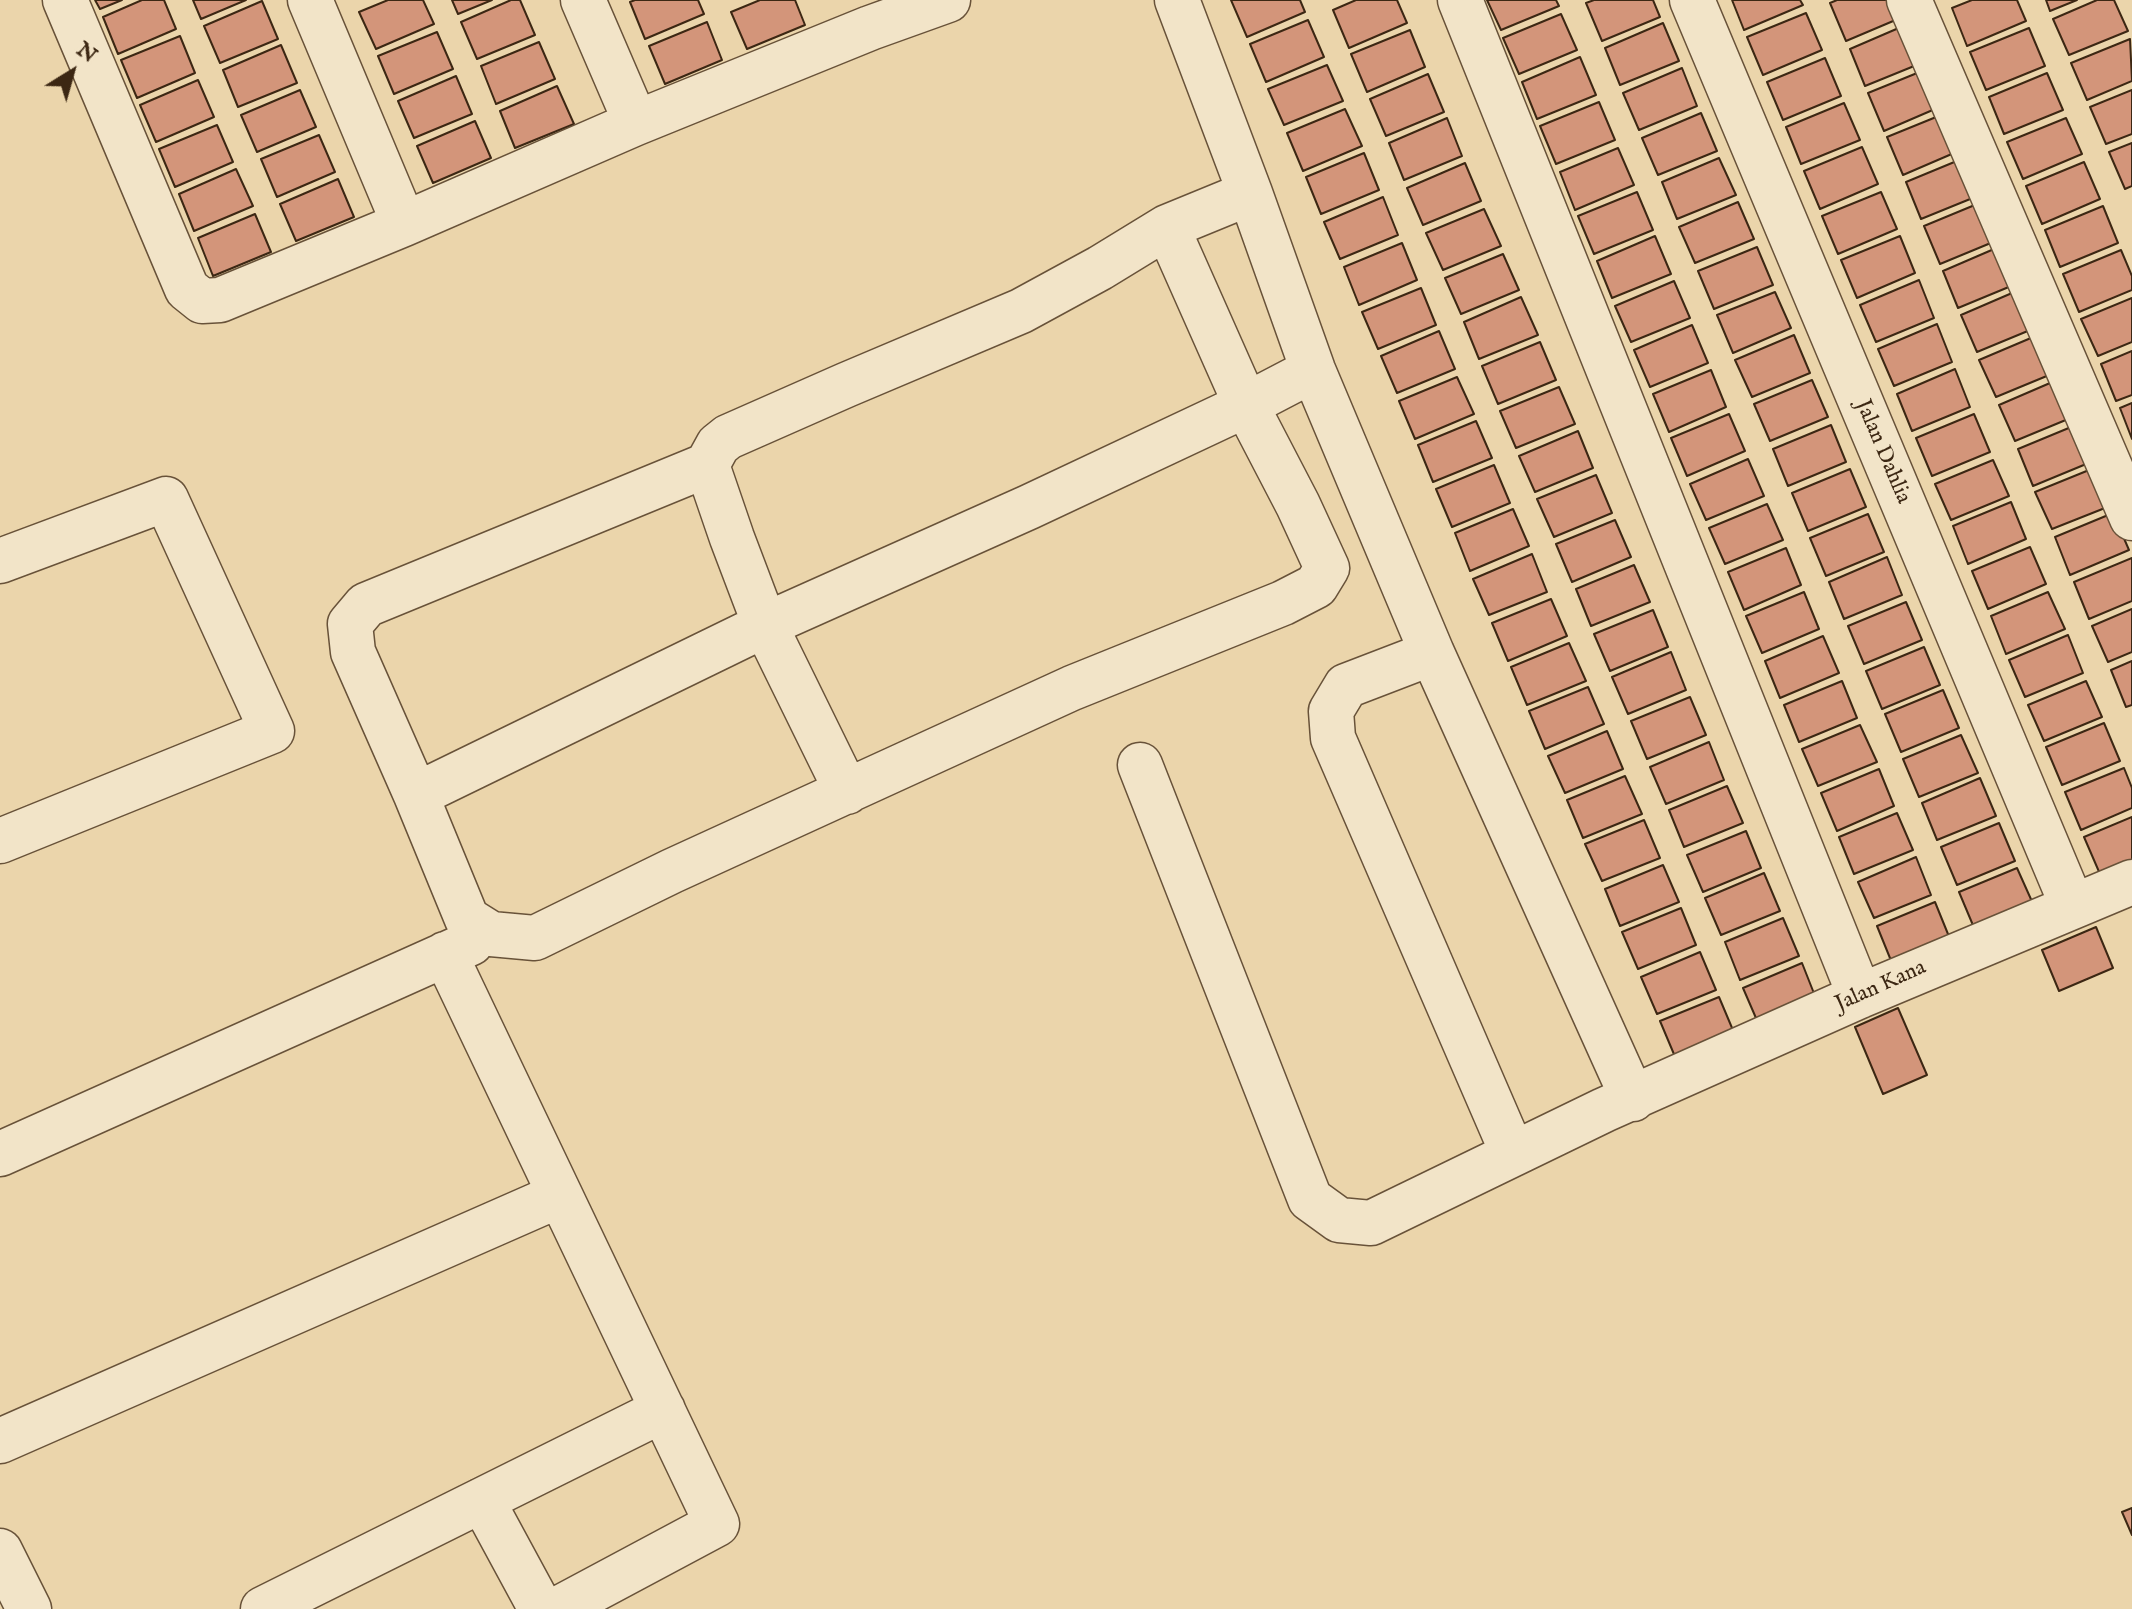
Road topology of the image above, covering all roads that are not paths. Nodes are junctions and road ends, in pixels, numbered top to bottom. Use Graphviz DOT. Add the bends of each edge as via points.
graph roads {
  1 [pos="65,0"];
  2 [pos="310,0"];
  3 [pos="583,0"];
  4 [pos="948,0"];
  5 [pos="1177,0"];
  6 [pos="1460,0"];
  7 [pos="1692,0"];
  8 [pos="1909,0"];
  9 [pos="864,14"];
  10 [pos="636,123"];
  11 [pos="1250,193"];
  12 [pos="404,224"];
  13 [pos="1167,227"];
  14 [pos="1313,370"];
  15 [pos="1246,405"];
  16 [pos="707,465"];
  17 [pos="2132,518"];
  18 [pos="0,561"];
  19 [pos="765,625"];
  20 [pos="1432,653"];
  21 [pos="1140,765"];
  22 [pos="847,792"];
  23 [pos="416,795"];
  24 [pos="0,841"];
  25 [pos="2132,882"];
  26 [pos="2072,905"];
  27 [pos="491,934"];
  28 [pos="445,954"];
  29 [pos="1860,996"];
  30 [pos="1633,1099"];
  31 [pos="0,1154"];
  32 [pos="1513,1154"];
  33 [pos="560,1195"];
  34 [pos="663,1410"];
  35 [pos="0,1441"];
  36 [pos="482,1500"];
  37 [pos="0,1551"];
  38 [pos="29,1609"];
  39 [pos="263,1609"];
  40 [pos="541,1609"];
  41 [pos="558,1609"];
  1 -- 12 [label="street" via="187,289 202,301 220,300"];
  2 -- 12 [label="street"];
  3 -- 10 [label="street"];
  4 -- 9 [label="street"];
  5 -- 11 [label="street"];
  6 -- 29 [label="street"];
  7 -- 26 [label="street, Jalan Dahlia"];
  8 -- 17 [label="street"];
  9 -- 10 [label="street"];
  10 -- 12 [label="street"];
  11 -- 13 [label="street"];
  11 -- 14 [label="street"];
  13 -- 15 [label="street"];
  13 -- 16 [label="street" via="1021,311 728,437"];
  14 -- 15 [label="street"];
  14 -- 20 [label="street"];
  15 -- 19 [label="street"];
  15 -- 22 [label="street" via="1327,568 1316,586 1072,688"];
  16 -- 19 [label="street"];
  16 -- 23 [label="street" via="366,605 350,624 353,652"];
  18 -- 24 [label="street" via="166,499 272,731"];
  19 -- 22 [label="street"];
  19 -- 23 [label="street"];
  20 -- 30 [label="street"];
  20 -- 32 [label="street" via="1346,686 1331,711 1333,738"];
  21 -- 32 [label="street, Jalan Kana" via="1310,1199 1339,1220 1371,1223"];
  22 -- 27 [label="street" via="535,938"];
  23 -- 27 [label="street" via="467,919"];
  25 -- 26 [label="street, Jalan Kana"];
  26 -- 29 [label="street, Jalan Kana"];
  27 -- 28 [label="street"];
  28 -- 31 [label="street"];
  28 -- 33 [label="street"];
  29 -- 30 [label="street, Jalan Kana"];
  30 -- 32 [label="street, Jalan Kana"];
  33 -- 34 [label="street"];
  33 -- 35 [label="street"];
  34 -- 36 [label="street"];
  34 -- 41 [label="street" via="717,1524"];
  36 -- 39 [label="street"];
  36 -- 40 [label="street"];
  37 -- 38 [label="street"];
}
